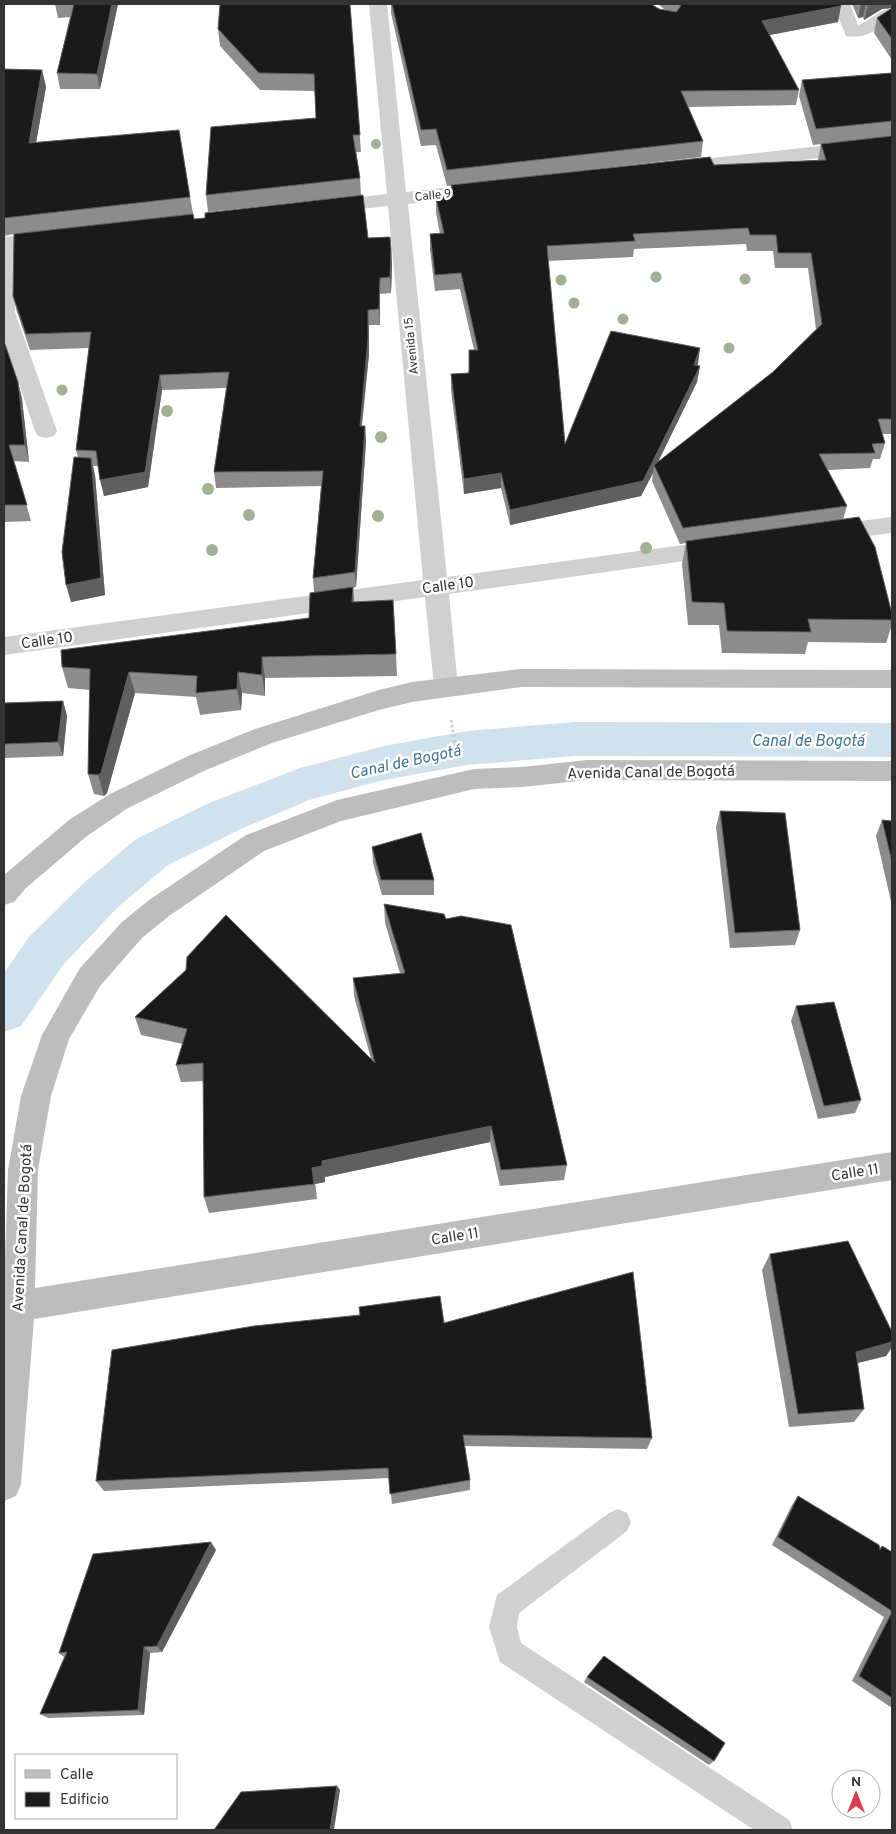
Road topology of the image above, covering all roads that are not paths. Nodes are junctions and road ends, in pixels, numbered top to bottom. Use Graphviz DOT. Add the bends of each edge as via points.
graph roads {
  1 [pos="378,4"];
  2 [pos="842,4"];
  3 [pos="892,14"];
  4 [pos="892,144"];
  5 [pos="654,170"];
  6 [pos="506,187"];
  7 [pos="397,199"];
  8 [pos="309,209"];
  9 [pos="75,235"];
  10 [pos="5,243"];
  11 [pos="46,430"];
  12 [pos="892,524"];
  13 [pos="805,536"];
  14 [pos="746,544"];
  15 [pos="435,587"];
  16 [pos="4,646"];
  17 [pos="892,679"];
  18 [pos="446,687"];
  19 [pos="892,771"];
  20 [pos="4,894"];
  21 [pos="892,1166"];
  22 [pos="9,1310"];
  23 [pos="4,1484"];
  24 [pos="618,1522"];
  25 [pos="779,1830"];
  1 -- 7 [label="street, Avenida 15"];
  2 -- 3 [label="street" via="852,32 867,29"];
  4 -- 5 [label="street"];
  6 -- 7 [label="street, Calle 9"];
  7 -- 8 [label="street, Calle 9"];
  7 -- 15 [label="street, Avenida 15"];
  9 -- 10 [label="street"];
  10 -- 11 [label="street" via="5,312"];
  12 -- 13 [label="street"];
  14 -- 15 [label="street, Calle 10"];
  15 -- 16 [label="street, Calle 10"];
  15 -- 18 [label="street, Avenida 15"];
  17 -- 18 [label="main road" via="521,678"];
  18 -- 20 [label="main road" via="379,700 264,736 197,763 119,802 78,828"];
  19 -- 22 [label="main road, Avenida Canal de Bogotá" via="587,770 474,779 337,811 256,843 159,908 132,930 90,977 56,1036 36,1096 23,1170"];
  21 -- 22 [label="main road, Calle 11"];
  22 -- 23 [label="main road, Avenida Canal de Bogotá"];
  24 -- 25 [label="lane" via="507,1605 503,1627 510,1652"];
}
